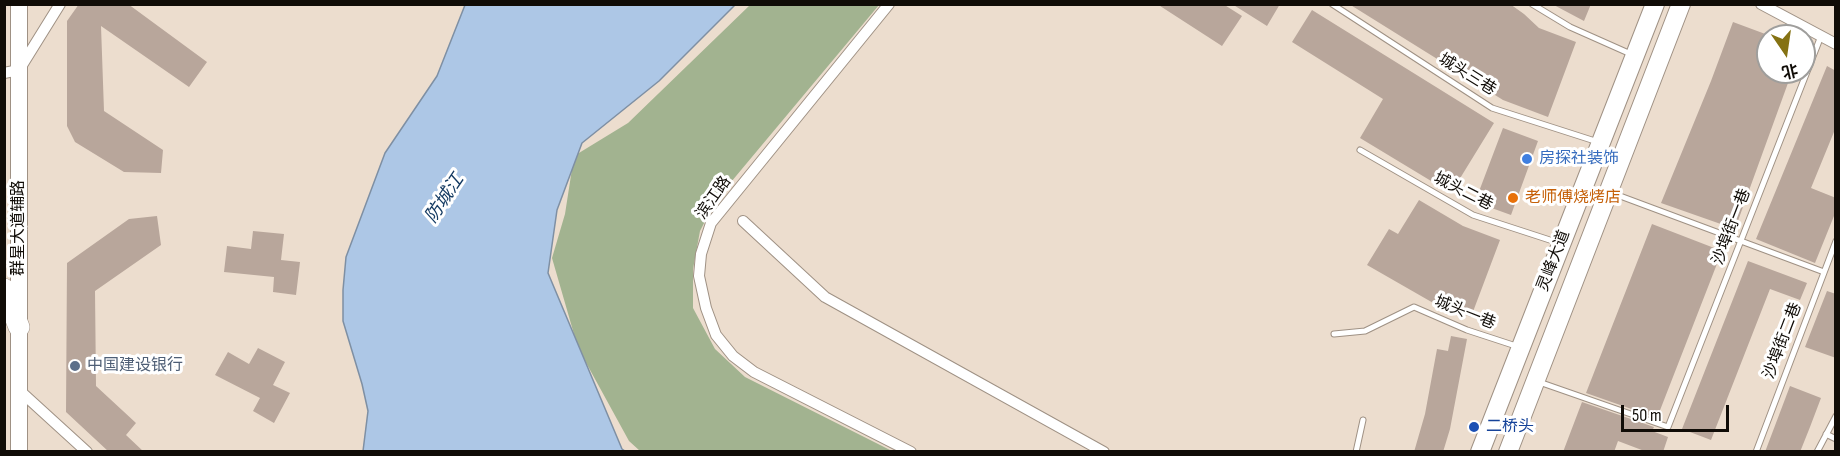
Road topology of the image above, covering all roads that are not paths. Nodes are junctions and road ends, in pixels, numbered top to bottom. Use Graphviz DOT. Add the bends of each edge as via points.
graph roads {
  1 [pos="20,4"];
  2 [pos="60,4"];
  3 [pos="889,4"];
  4 [pos="1332,4"];
  5 [pos="1532,4"];
  6 [pos="1655,4"];
  7 [pos="1681,4"];
  8 [pos="1761,4"];
  9 [pos="1821,36"];
  10 [pos="1836,44"];
  11 [pos="1634,56"];
  12 [pos="12,72"];
  13 [pos="1600,142"];
  14 [pos="1360,150"];
  15 [pos="1608,191"];
  16 [pos="743,221"];
  17 [pos="1741,241"];
  18 [pos="1836,241"];
  19 [pos="1561,243"];
  20 [pos="1824,272"];
  21 [pos="4,289"];
  22 [pos="19,327"];
  23 [pos="1334,334"];
  24 [pos="1520,348"];
  25 [pos="1535,381"];
  26 [pos="19,390"];
  27 [pos="1836,416"];
  28 [pos="1363,420"];
  29 [pos="1826,434"];
  30 [pos="1836,439"];
  31 [pos="19,452"];
  32 [pos="87,452"];
  33 [pos="911,452"];
  34 [pos="1104,452"];
  35 [pos="1356,452"];
  36 [pos="1480,452"];
  37 [pos="1508,452"];
  38 [pos="1756,452"];
  39 [pos="1817,452"];
  1 -- 12 [label="street, 群星大道辅路"];
  2 -- 12 [label="street"];
  3 -- 33 [label="street, 滨江路" via="711,223 700,254 699,276 716,335 733,356 754,372"];
  4 -- 13 [label="lane, 城头三巷" via="1492,108"];
  5 -- 11 [label="lane" via="1570,27"];
  6 -- 11 [label="main road, 灵峰大道"];
  7 -- 15 [label="main road, 灵峰大道"];
  8 -- 9 [label="street"];
  9 -- 10 [label="street"];
  9 -- 17 [label="lane, 沙埠街一巷"];
  11 -- 13 [label="main road, 灵峰大道"];
  12 -- 22 [label="street, 群星大道辅路"];
  13 -- 19 [label="main road, 灵峰大道"];
  14 -- 19 [label="lane, 城头二巷" via="1473,216"];
  15 -- 17 [label="lane"];
  15 -- 25 [label="main road, 灵峰大道"];
  16 -- 34 [label="street" via="825,297"];
  17 -- 20 [label="lane"];
  17 -- 25 [label="lane, 沙埠街一巷" via="1668,427"];
  18 -- 20 [label="lane, 沙埠街二巷"];
  19 -- 24 [label="main road, 灵峰大道"];
  20 -- 38 [label="lane, 沙埠街二巷"];
  21 -- 22 [label="highway"];
  22 -- 26 [label="street, 群星大道辅路"];
  23 -- 24 [label="lane, 城头一巷" via="1365,331 1414,307"];
  24 -- 36 [label="main road, 灵峰大道"];
  25 -- 37 [label="main road, 灵峰大道"];
  26 -- 31 [label="street, 群星大道辅路"];
  26 -- 32 [label="street"];
  27 -- 29 [label="lane"];
  28 -- 35 [label="lane"];
  29 -- 30 [label="lane"];
  29 -- 39 [label="lane"];
}
